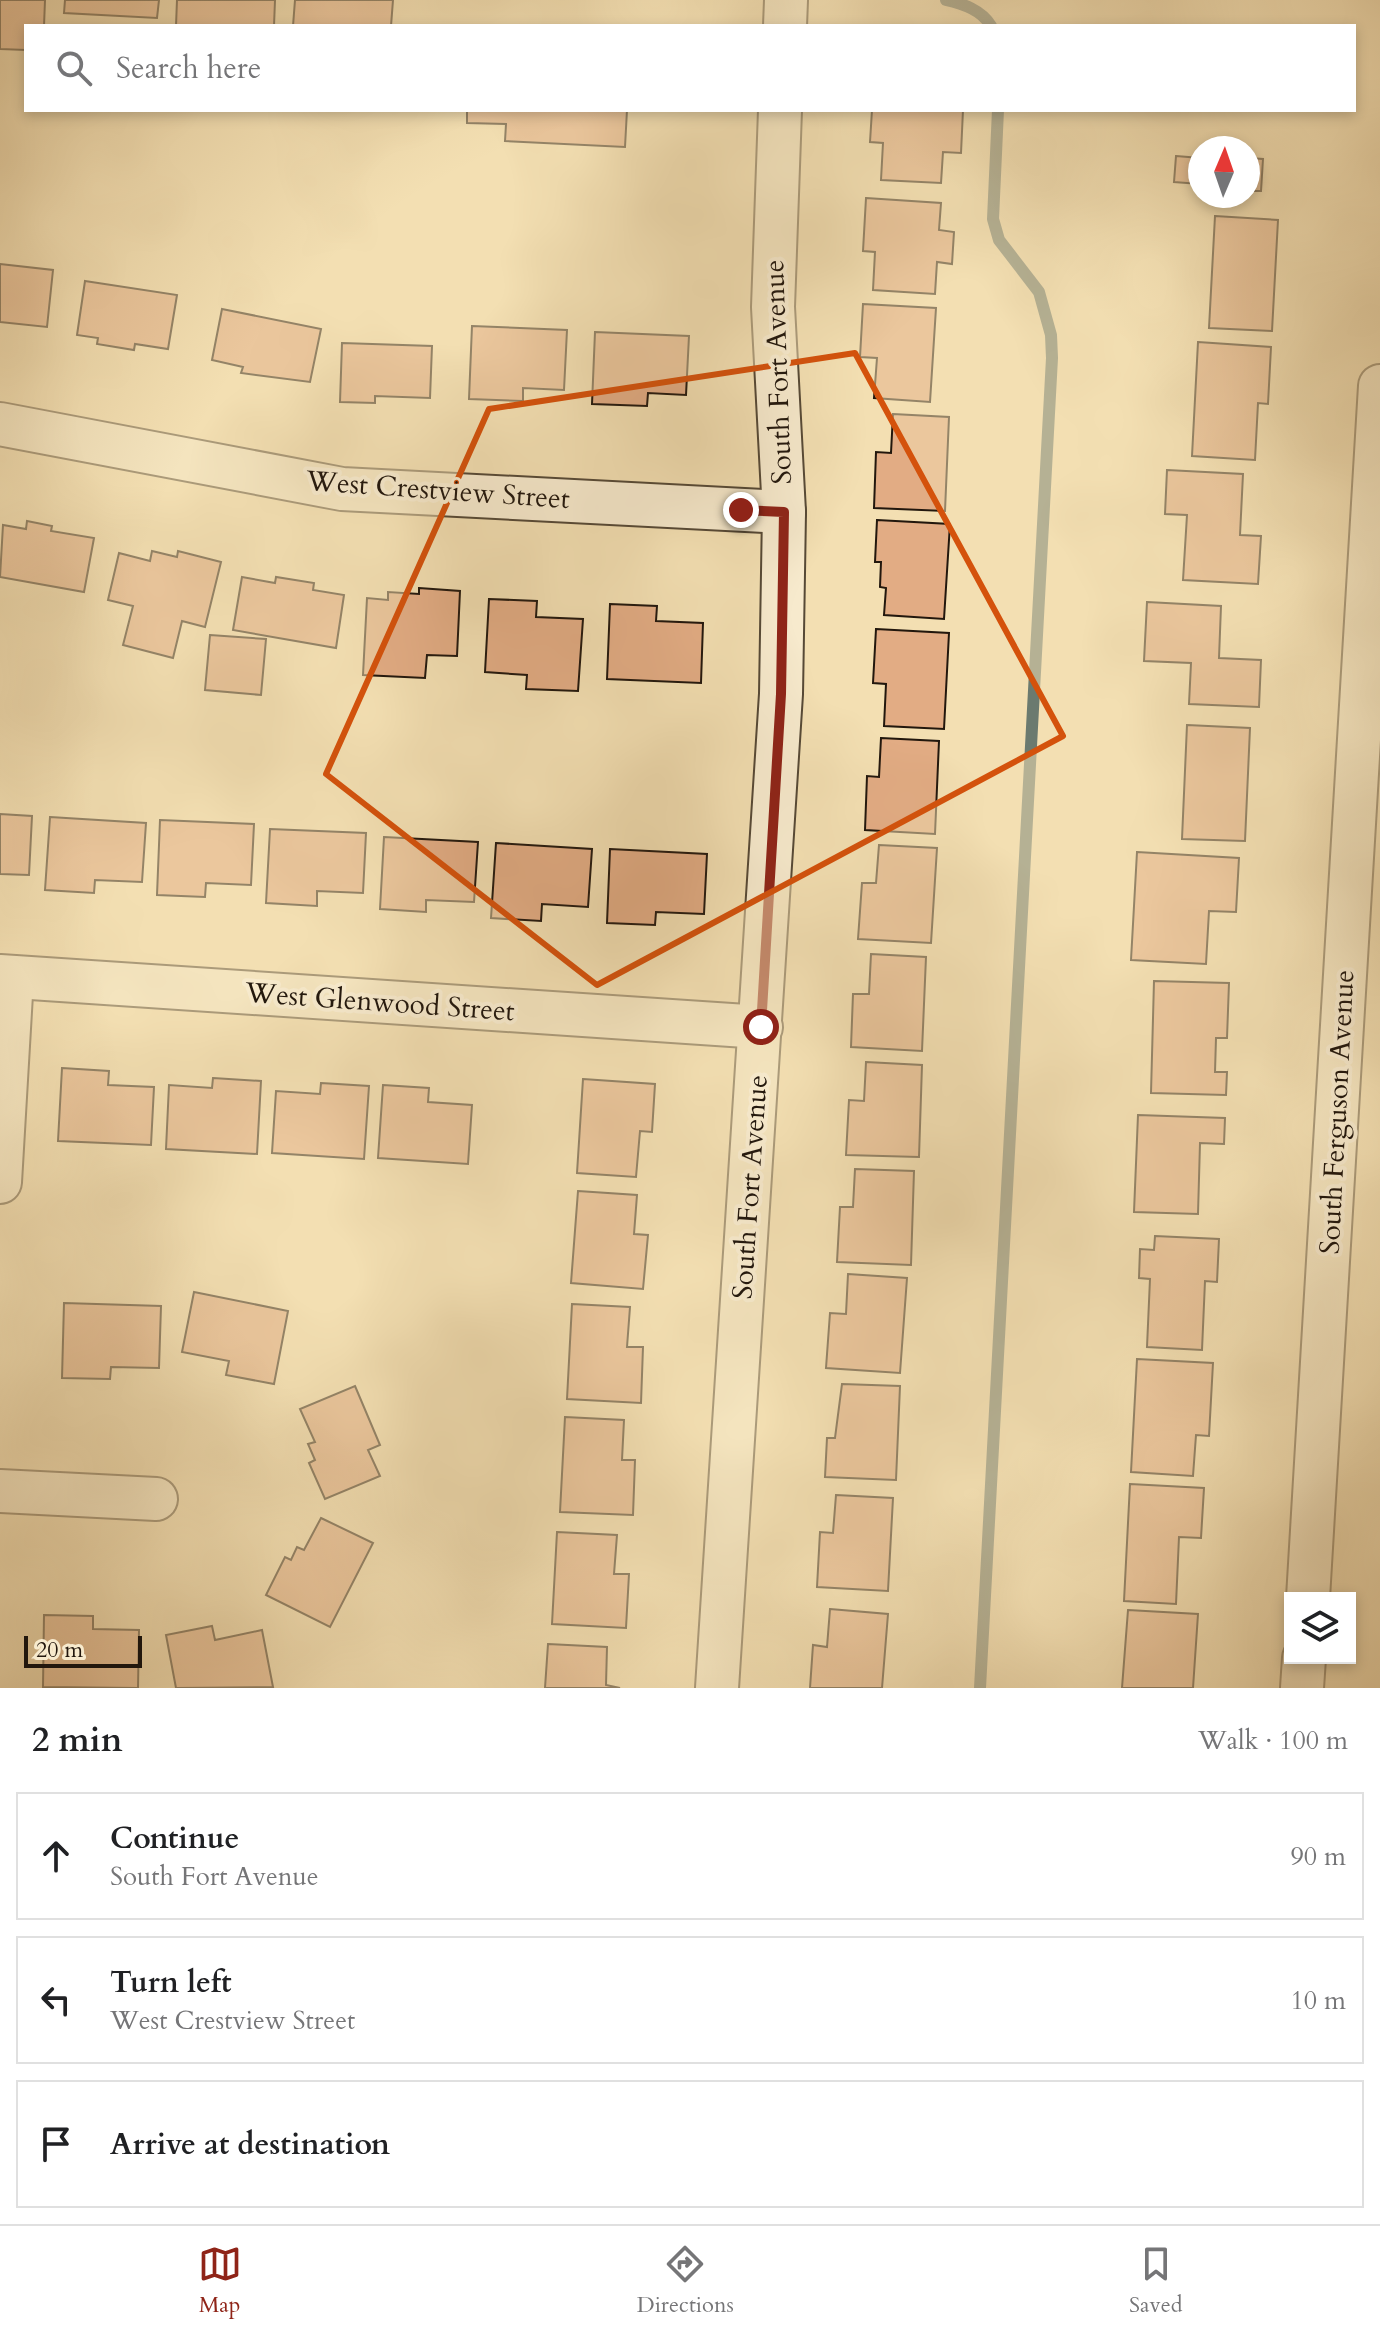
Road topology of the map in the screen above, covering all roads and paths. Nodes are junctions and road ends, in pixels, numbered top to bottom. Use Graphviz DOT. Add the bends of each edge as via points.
graph roads {
  1 [pos="786,0"];
  2 [pos="785,24"];
  3 [pos="780,112"];
  4 [pos="1380,386"];
  5 [pos="0,424"];
  6 [pos="784,512"];
  7 [pos="6,976"];
  8 [pos="761,1027"];
  9 [pos="0,1182"];
  10 [pos="0,1491"];
  11 [pos="156,1499"];
  12 [pos="1308,1592"];
  13 [pos="1304,1664"];
  14 [pos="717,1688"];
  15 [pos="1302,1688"];
  1 -- 2 [label="street"];
  3 -- 6 [label="street, South Fort Avenue" via="773,307"];
  4 -- 12 [label="street, South Ferguson Avenue"];
  5 -- 6 [label="street, West Crestview Street" via="342,489"];
  6 -- 8 [label="street, South Fort Avenue" via="781,694"];
  7 -- 8 [label="street, West Glenwood Street"];
  7 -- 9 [label="street"];
  8 -- 14 [label="street, South Fort Avenue"];
  10 -- 11 [label="street"];
  13 -- 15 [label="street"];
}
